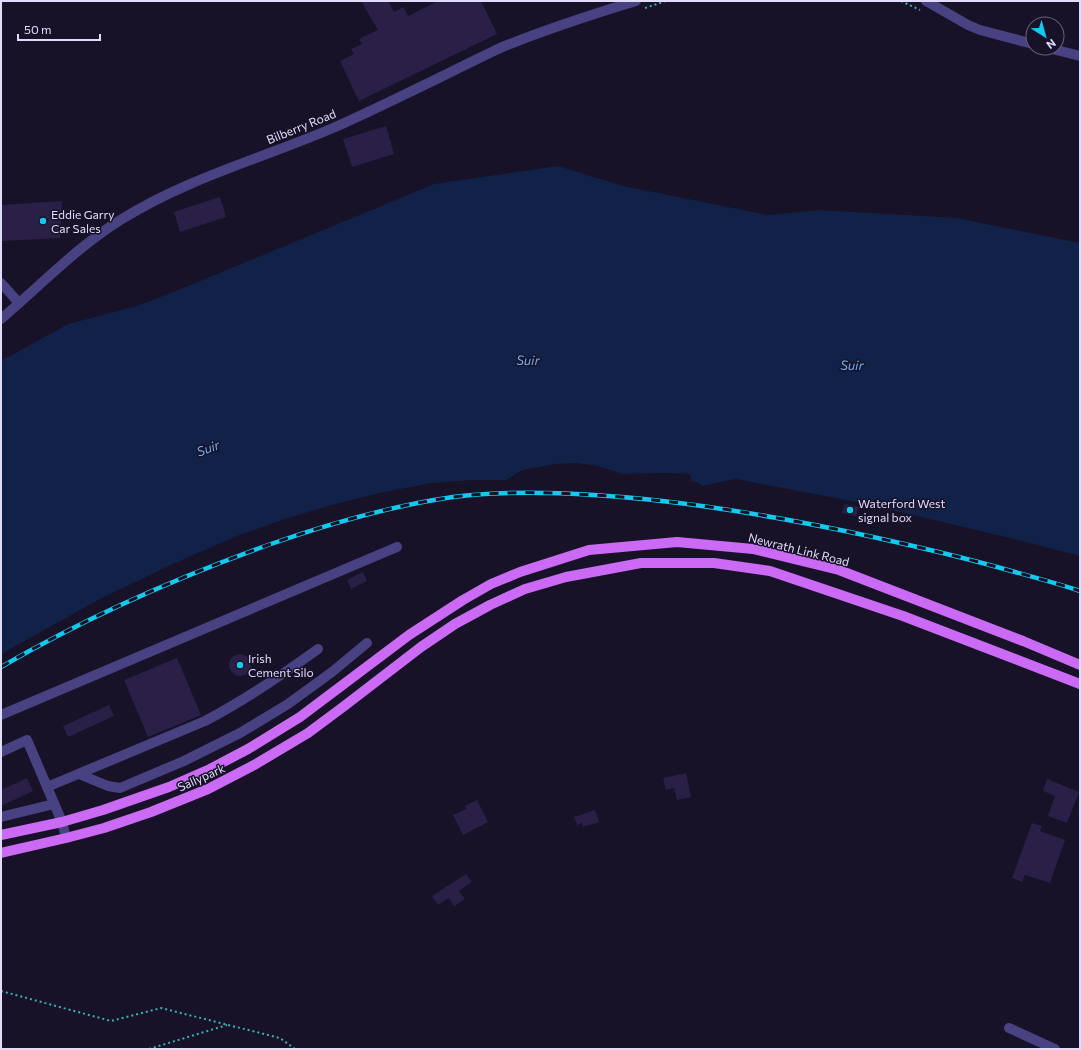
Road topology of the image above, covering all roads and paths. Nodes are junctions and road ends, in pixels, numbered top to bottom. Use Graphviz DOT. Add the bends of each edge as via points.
graph roads {
  1 [pos="636,1"];
  2 [pos="926,1"];
  3 [pos="1025,42"];
  4 [pos="1065,52"];
  5 [pos="1080,56"];
  6 [pos="1,283"];
  7 [pos="19,304"];
  8 [pos="1,319"];
  9 [pos="397,547"];
  10 [pos="367,643"];
  11 [pos="318,648"];
  12 [pos="379,658"];
  13 [pos="1080,665"];
  14 [pos="1080,684"];
  15 [pos="1,715"];
  16 [pos="1,752"];
  17 [pos="79,774"];
  18 [pos="47,787"];
  19 [pos="54,804"];
  20 [pos="1,816"];
  21 [pos="62,822"];
  22 [pos="1,835"];
  23 [pos="66,838"];
  24 [pos="1,853"];
  25 [pos="1,991"];
  26 [pos="228,1025"];
  27 [pos="1009,1028"];
  28 [pos="149,1049"];
  29 [pos="295,1049"];
  30 [pos="1055,1049"];
  1 -- 7 [label="street, Bilberry Road" via="554,27 500,48 332,128 171,192 123,218 92,239"];
  2 -- 3 [label="street" via="980,30"];
  4 -- 5 [label="street"];
  6 -- 7 [label="street"];
  7 -- 8 [label="street, Bilberry Road"];
  9 -- 15 [label="street"];
  10 -- 17 [label="street" via="288,704 240,733 184,761 120,788"];
  11 -- 17 [label="street" via="221,712"];
  12 -- 13 [label="main road, Newrath Link Road" via="446,609 520,572 589,550 677,542 753,549 839,570"];
  12 -- 21 [label="main road, Sallypark" via="300,717 229,759 148,795"];
  14 -- 23 [label="main road, Sallypark" via="903,616 770,571 714,562 641,563 566,577 525,589 490,605 455,624 313,729 241,773 174,803"];
  16 -- 18 [label="street" via="27,740"];
  17 -- 18 [label="street"];
  18 -- 19 [label="street"];
  19 -- 20 [label="street"];
  19 -- 21 [label="street"];
  21 -- 22 [label="main road, Sallypark"];
  21 -- 23 [label="street"];
  23 -- 24 [label="main road, Sallypark"];
  25 -- 26 [label="path" via="111,1021 161,1008"];
  26 -- 28 [label="path"];
  26 -- 29 [label="path" via="280,1038"];
  27 -- 30 [label="street"];
}
